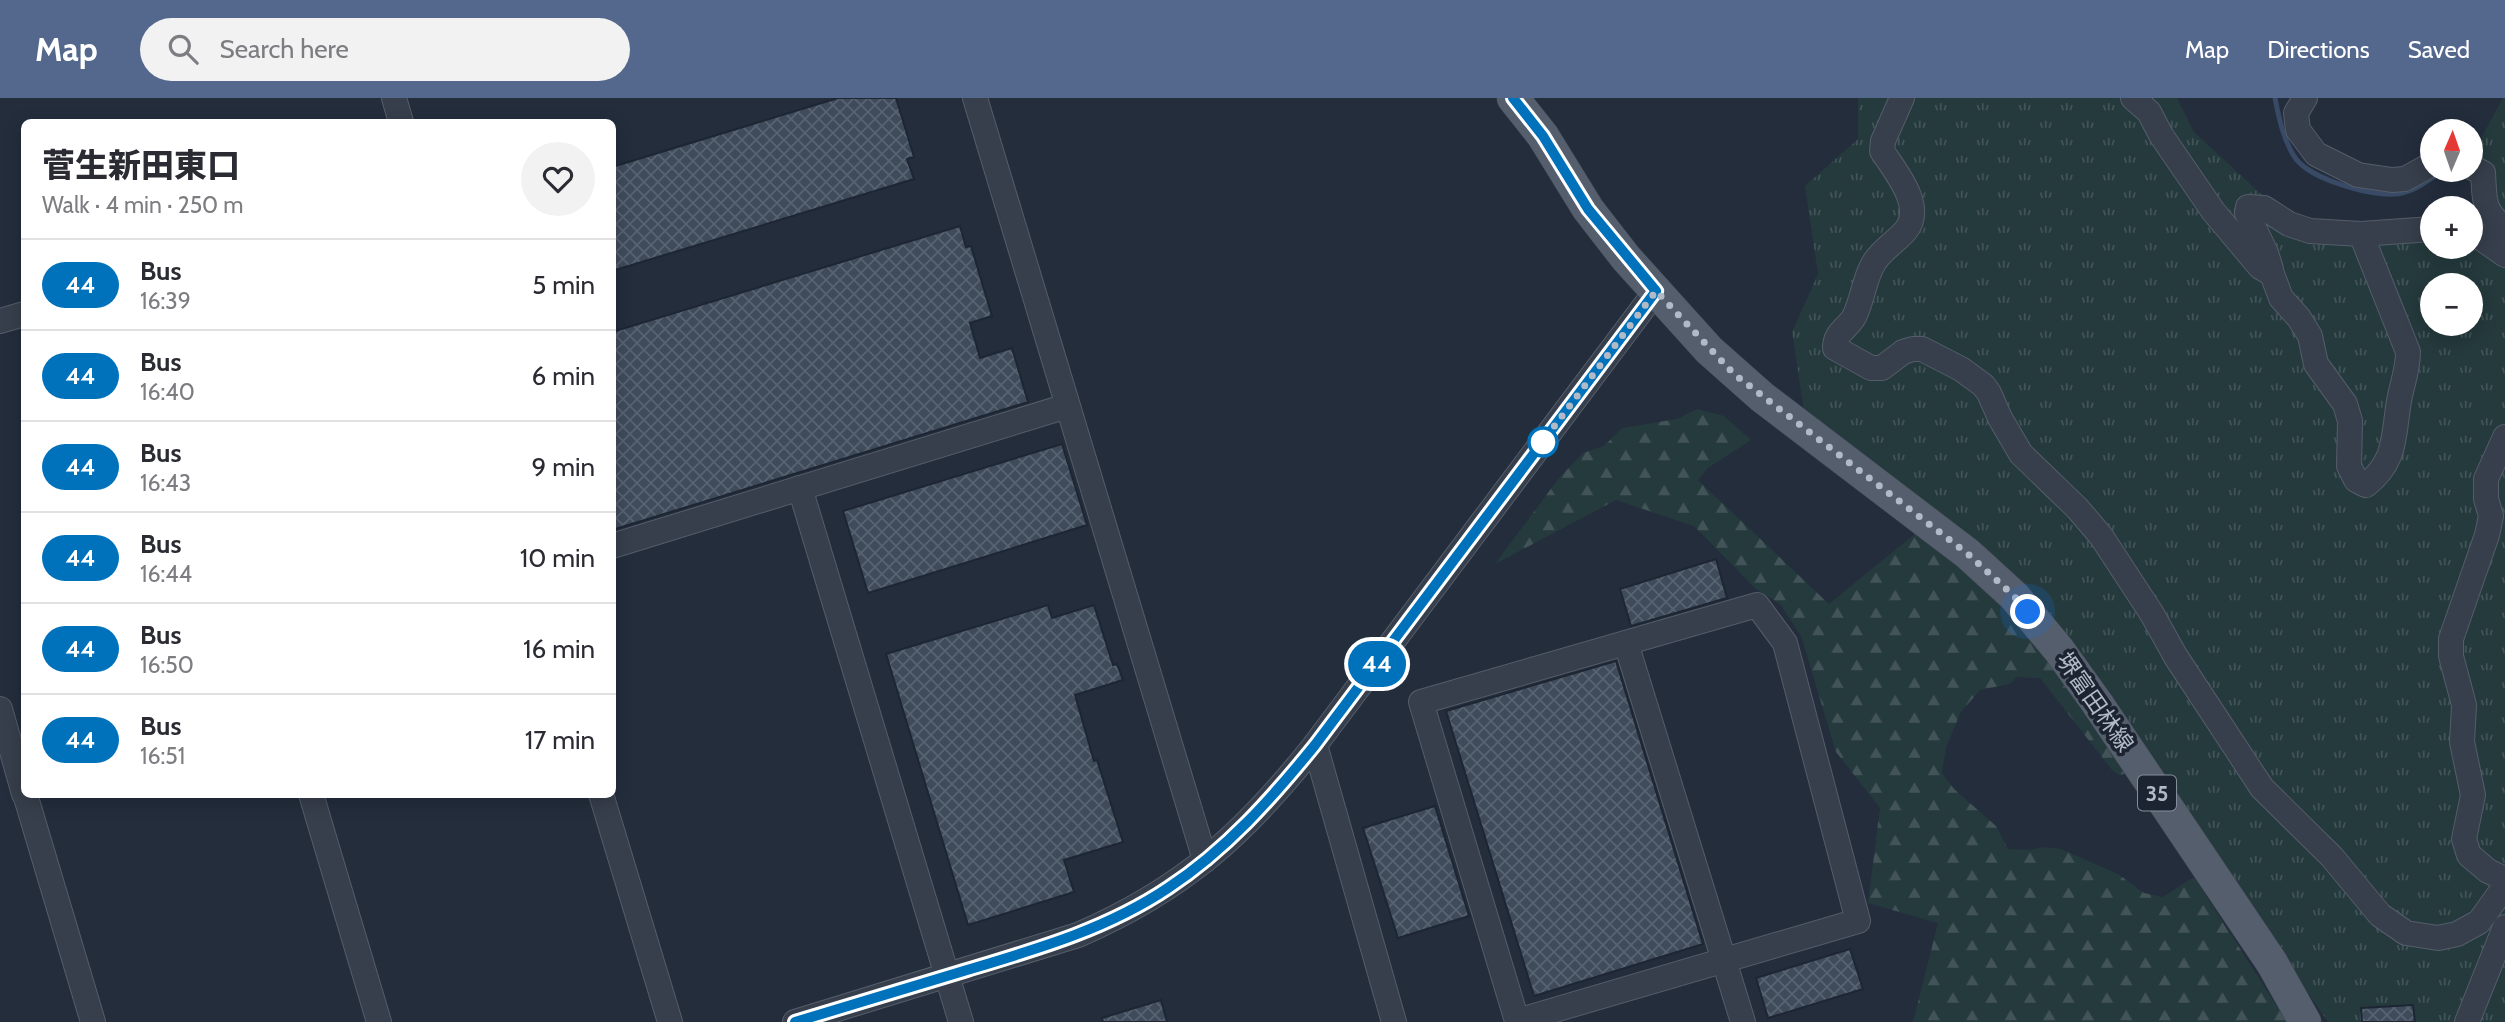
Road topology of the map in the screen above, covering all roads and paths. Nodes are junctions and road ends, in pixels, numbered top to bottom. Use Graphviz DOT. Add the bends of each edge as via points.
graph roads {
  1 [pos="394,98"];
  2 [pos="975,98"];
  3 [pos="1513,98"];
  4 [pos="2133,98"];
  5 [pos="2305,98"];
  6 [pos="1897,103"];
  7 [pos="400,119"];
  8 [pos="2420,171"];
  9 [pos="2483,173"];
  10 [pos="2505,229"];
  11 [pos="2420,230"];
  12 [pos="2361,234"];
  13 [pos="2483,240"];
  14 [pos="2505,256"];
  15 [pos="2272,274"];
  16 [pos="1656,291"];
  17 [pos="21,315"];
  18 [pos="0,321"];
  19 [pos="1068,406"];
  20 [pos="2505,437"];
  21 [pos="800,488"];
  22 [pos="616,545"];
  23 [pos="1626,643"];
  24 [pos="0,709"];
  25 [pos="11,734"];
  26 [pos="1315,745"];
  27 [pos="21,780"];
  28 [pos="25,798"];
  29 [pos="312,798"];
  30 [pos="602,798"];
  31 [pos="1205,860"];
  32 [pos="2505,879"];
  33 [pos="2505,886"];
  34 [pos="2505,927"];
  35 [pos="1724,960"];
  36 [pos="948,976"];
  37 [pos="93,1022"];
  38 [pos="379,1022"];
  39 [pos="670,1022"];
  40 [pos="795,1022"];
  41 [pos="961,1022"];
  42 [pos="1394,1022"];
  43 [pos="1516,1022"];
  44 [pos="1743,1022"];
  45 [pos="2305,1022"];
  46 [pos="2467,1022"];
  1 -- 7 [label="street"];
  2 -- 19 [label="street"];
  3 -- 16 [label="main road, 堺富田林線 / 35" via="1543,136 1588,209"];
  4 -- 15 [label="street" via="2149,112 2213,211 2260,267"];
  5 -- 8 [label="street" via="2296,113 2298,130 2316,154 2358,175 2392,180"];
  6 -- 33 [label="street" via="1882,151 1909,197 1911,222 1874,261 1859,307 1840,331 1835,348 1871,368 1882,368 1903,352 1922,349 1983,385 2021,454 2101,536 2262,788 2332,857 2380,915 2406,933 2438,938 2457,934 2479,922"];
  9 -- 10 [label="street" via="2489,216"];
  11 -- 12 [label="street"];
  12 -- 15 [label="street" via="2310,231 2288,224 2264,208 2248,207"];
  12 -- 15 [label="street" via="2408,352 2390,458 2366,485 2356,480 2349,466 2350,421 2345,404 2316,364 2310,336 2281,298"];
  13 -- 14 [label="street"];
  16 -- 26 [label="street"];
  16 -- 45 [label="main road, 堺富田林線 / 35" via="1734,374 1968,554 2014,596 2097,703 2272,963"];
  17 -- 18 [label="street"];
  19 -- 21 [label="street"];
  19 -- 31 [label="street"];
  20 -- 32 [label="street" via="2486,479 2491,516 2487,535 2451,639 2464,705 2462,742 2473,794 2463,839 2469,855"];
  21 -- 22 [label="street"];
  21 -- 36 [label="street"];
  23 -- 35 [label="street"];
  23 -- 35 [label="street" via="1757,605 1785,643 1858,921"];
  23 -- 43 [label="street" via="1421,702"];
  24 -- 25 [label="street"];
  25 -- 27 [label="street"];
  26 -- 31 [label="street" via="1281,788"];
  26 -- 42 [label="street"];
  28 -- 37 [label="street"];
  29 -- 38 [label="street"];
  30 -- 39 [label="street"];
  31 -- 36 [label="street" via="1166,890 1108,922 1051,945"];
  34 -- 46 [label="street"];
  35 -- 43 [label="street"];
  35 -- 44 [label="street"];
  36 -- 40 [label="street"];
  36 -- 41 [label="street"];
}
